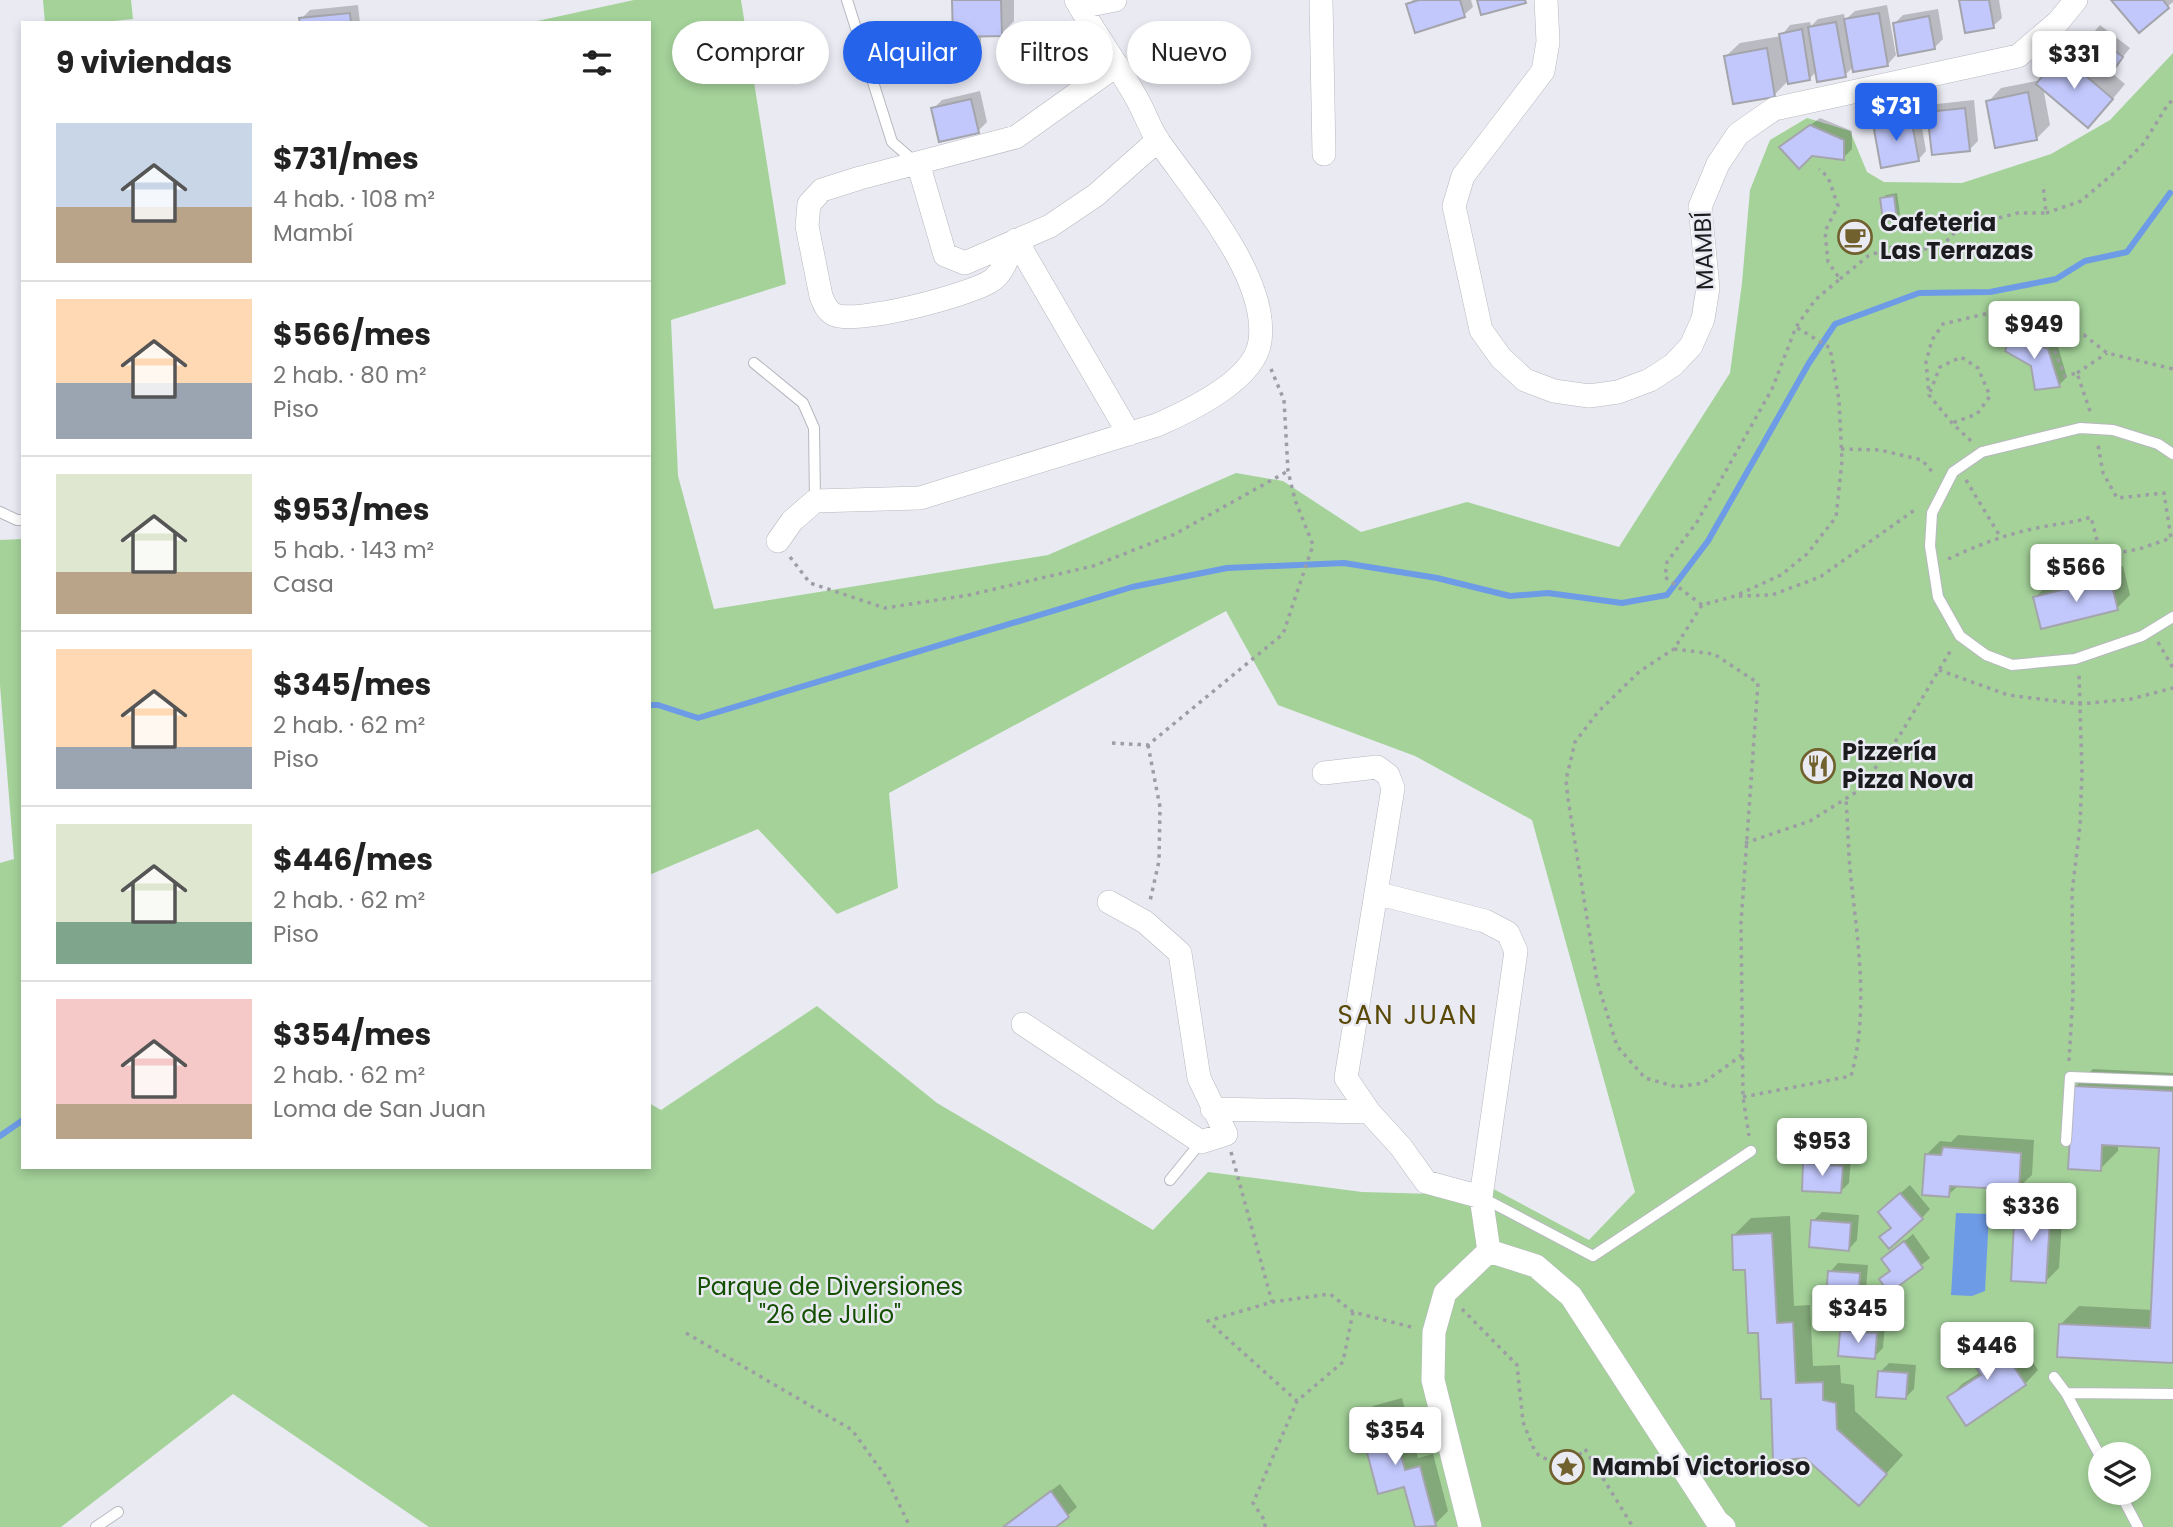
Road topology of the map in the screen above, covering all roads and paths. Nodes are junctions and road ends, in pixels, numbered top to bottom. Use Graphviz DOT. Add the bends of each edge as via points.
graph roads {
  1 [pos="847,0"];
  2 [pos="1115,0"];
  3 [pos="1321,0"];
  4 [pos="1546,0"];
  5 [pos="2076,0"];
  6 [pos="1078,4"];
  7 [pos="2058,11"];
  8 [pos="1117,65"];
  9 [pos="2173,100"];
  10 [pos="1158,140"];
  11 [pos="1324,154"];
  12 [pos="918,163"];
  13 [pos="1819,169"];
  14 [pos="2043,184"];
  15 [pos="2046,213"];
  16 [pos="1016,240"];
  17 [pos="1839,279"];
  18 [pos="1796,327"];
  19 [pos="2050,340"];
  20 [pos="1260,343"];
  21 [pos="2107,353"];
  22 [pos="754,363"];
  23 [pos="2173,369"];
  24 [pos="2077,373"];
  25 [pos="1929,395"];
  26 [pos="1952,423"];
  27 [pos="2096,429"];
  28 [pos="1129,434"];
  29 [pos="1841,449"];
  30 [pos="1982,452"];
  31 [pos="2173,454"];
  32 [pos="1964,464"];
  33 [pos="1289,471"];
  34 [pos="1944,489"];
  35 [pos="815,501"];
  36 [pos="0,512"];
  37 [pos="21,520"];
  38 [pos="2000,538"];
  39 [pos="778,541"];
  40 [pos="1933,566"];
  41 [pos="1735,596"];
  42 [pos="1702,604"];
  43 [pos="2173,617"];
  44 [pos="2152,631"];
  45 [pos="1960,636"];
  46 [pos="1674,649"];
  47 [pos="2066,660"];
  48 [pos="2173,668"];
  49 [pos="1939,670"];
  50 [pos="2173,688"];
  51 [pos="2080,704"];
  52 [pos="1112,743"];
  53 [pos="1148,745"];
  54 [pos="1324,774"];
  55 [pos="1846,799"];
  56 [pos="1745,843"];
  57 [pos="1376,893"];
  58 [pos="1109,902"];
  59 [pos="1145,922"];
  60 [pos="1023,1024"];
  61 [pos="1742,1055"];
  62 [pos="2070,1077"];
  63 [pos="2173,1081"];
  64 [pos="1743,1097"];
  65 [pos="1212,1109"];
  66 [pos="1369,1112"];
  67 [pos="1226,1134"];
  68 [pos="2066,1141"];
  69 [pos="1201,1142"];
  70 [pos="1751,1151"];
  71 [pos="1170,1180"];
  72 [pos="1481,1197"];
  73 [pos="1489,1251"];
  74 [pos="1445,1293"];
  75 [pos="1272,1302"];
  76 [pos="1353,1312"];
  77 [pos="1434,1332"];
  78 [pos="686,1333"];
  79 [pos="2054,1377"];
  80 [pos="2066,1393"];
  81 [pos="2173,1394"];
  82 [pos="1297,1401"];
  83 [pos="2092,1442"];
  84 [pos="1580,1454"];
  85 [pos="1556,1463"];
  86 [pos="2126,1505"];
  87 [pos="118,1512"];
  88 [pos="96,1527"];
  89 [pos="909,1527"];
  90 [pos="1265,1527"];
  91 [pos="1470,1527"];
  92 [pos="1633,1527"];
  93 [pos="1724,1527"];
  94 [pos="2138,1527"];
  1 -- 12 [label="lane" via="892,142"];
  2 -- 6 [label="street"];
  3 -- 11 [label="street"];
  4 -- 7 [label="street, MAMBÍ" via="1548,42 1543,71 1463,176 1454,206 1481,330 1525,380 1554,391 1589,396 1650,380 1690,346 1703,319 1708,288 1700,207 1718,164 1738,135 1774,109 2018,55"];
  5 -- 7 [label="street, MAMBÍ"];
  6 -- 8 [label="street"];
  8 -- 10 [label="street"];
  8 -- 12 [label="street" via="1016,136"];
  9 -- 15 [label="path" via="2144,143 2114,173 2081,201"];
  10 -- 16 [label="street" via="1096,195 1049,226"];
  10 -- 20 [label="street" via="1247,273 1260,310"];
  12 -- 16 [label="street" via="945,255 965,263"];
  12 -- 16 [label="street" via="822,190 809,204 808,233 821,296 831,313 854,317 889,312 975,289 998,275"];
  13 -- 17 [label="path" via="1828,177 1838,206 1825,231 1828,262"];
  14 -- 15 [label="path"];
  15 -- 17 [label="path" via="2018,212 1959,228 1941,247 1892,247 1868,256"];
  16 -- 28 [label="street"];
  17 -- 18 [label="path" via="1815,300"];
  18 -- 29 [label="path" via="1830,348"];
  18 -- 42 [label="path" via="1772,389 1698,522 1667,562 1665,577"];
  19 -- 21 [label="path" via="2084,335"];
  19 -- 24 [label="path" via="2065,376"];
  19 -- 25 [label="path" via="1989,313 1943,324 1932,340 1926,362"];
  20 -- 28 [label="street" via="1243,373 1215,395"];
  20 -- 33 [label="path" via="1284,400"];
  21 -- 23 [label="path"];
  21 -- 24 [label="path"];
  22 -- 35 [label="lane" via="803,403 814,428"];
  24 -- 27 [label="path"];
  25 -- 26 [label="path"];
  25 -- 26 [label="path" via="1940,367 1961,357 1978,368 1990,396 1977,414"];
  26 -- 30 [label="path"];
  27 -- 30 [label="lane" via="2080,428"];
  27 -- 31 [label="lane" via="2158,444"];
  27 -- 38 [label="path" via="2103,473 2117,498 2164,493 2171,538 2101,556 2091,517"];
  28 -- 35 [label="street" via="920,498"];
  29 -- 34 [label="path" via="1880,450 1923,460"];
  29 -- 41 [label="path" via="1836,517 1807,554 1781,575"];
  30 -- 32 [label="lane"];
  32 -- 34 [label="lane" via="1953,472"];
  32 -- 38 [label="path" via="1966,483"];
  33 -- 39 [label="path" via="1175,534 1093,566 969,596 885,608 810,583"];
  33 -- 53 [label="path" via="1313,545 1283,634"];
  34 -- 40 [label="lane" via="1932,513"];
  34 -- 41 [label="path" via="1820,577 1772,595"];
  35 -- 39 [label="street"];
  36 -- 37 [label="lane"];
  38 -- 40 [label="path"];
  40 -- 45 [label="lane" via="1938,597"];
  41 -- 42 [label="path"];
  42 -- 46 [label="path"];
  43 -- 44 [label="lane"];
  44 -- 47 [label="lane"];
  44 -- 48 [label="path"];
  45 -- 47 [label="lane" via="1986,655 2012,665"];
  45 -- 49 [label="path"];
  46 -- 56 [label="path" via="1714,654 1758,683"];
  46 -- 61 [label="path" via="1640,671 1598,712 1575,743 1566,780 1586,923 1597,981 1617,1046 1645,1078 1677,1087 1703,1083"];
  47 -- 51 [label="path" via="2079,670"];
  49 -- 51 [label="path" via="2008,695"];
  49 -- 55 [label="path" via="1900,735 1858,791"];
  50 -- 51 [label="path" via="2131,699"];
  51 -- 62 [label="path" via="2080,826 2071,892"];
  52 -- 53 [label="path"];
  53 -- 59 [label="path" via="1160,807 1159,861"];
  54 -- 57 [label="street" via="1377,767 1388,775 1394,788"];
  55 -- 56 [label="path" via="1810,821"];
  55 -- 64 [label="path" via="1861,962 1858,1051 1852,1076"];
  56 -- 61 [label="path"];
  57 -- 66 [label="street" via="1346,1078"];
  57 -- 72 [label="street" via="1485,920 1508,933 1516,951"];
  58 -- 59 [label="street"];
  59 -- 65 [label="street" via="1180,953 1199,1078"];
  60 -- 69 [label="street"];
  61 -- 64 [label="path"];
  62 -- 63 [label="lane"];
  62 -- 68 [label="lane"];
  64 -- 70 [label="path"];
  65 -- 66 [label="street"];
  65 -- 67 [label="street"];
  66 -- 72 [label="street" via="1426,1182"];
  67 -- 69 [label="street"];
  67 -- 75 [label="path"];
  69 -- 71 [label="lane"];
  70 -- 72 [label="lane" via="1593,1256"];
  72 -- 73 [label="street"];
  73 -- 74 [label="street"];
  73 -- 93 [label="street" via="1535,1266 1571,1296"];
  74 -- 77 [label="street"];
  74 -- 85 [label="path" via="1517,1365 1523,1422 1539,1456"];
  75 -- 76 [label="path" via="1330,1294"];
  75 -- 82 [label="path" via="1208,1321"];
  76 -- 77 [label="path"];
  76 -- 82 [label="path" via="1343,1362"];
  77 -- 91 [label="street" via="1433,1380"];
  78 -- 89 [label="path" via="852,1430 886,1477"];
  79 -- 80 [label="lane"];
  80 -- 81 [label="lane"];
  80 -- 83 [label="lane"];
  82 -- 90 [label="path" via="1253,1503"];
  84 -- 85 [label="path" via="1560,1450"];
  84 -- 85 [label="path" via="1575,1478 1555,1474"];
  84 -- 92 [label="path" via="1585,1449"];
  86 -- 94 [label="lane"];
  87 -- 88 [label="lane"];
}
